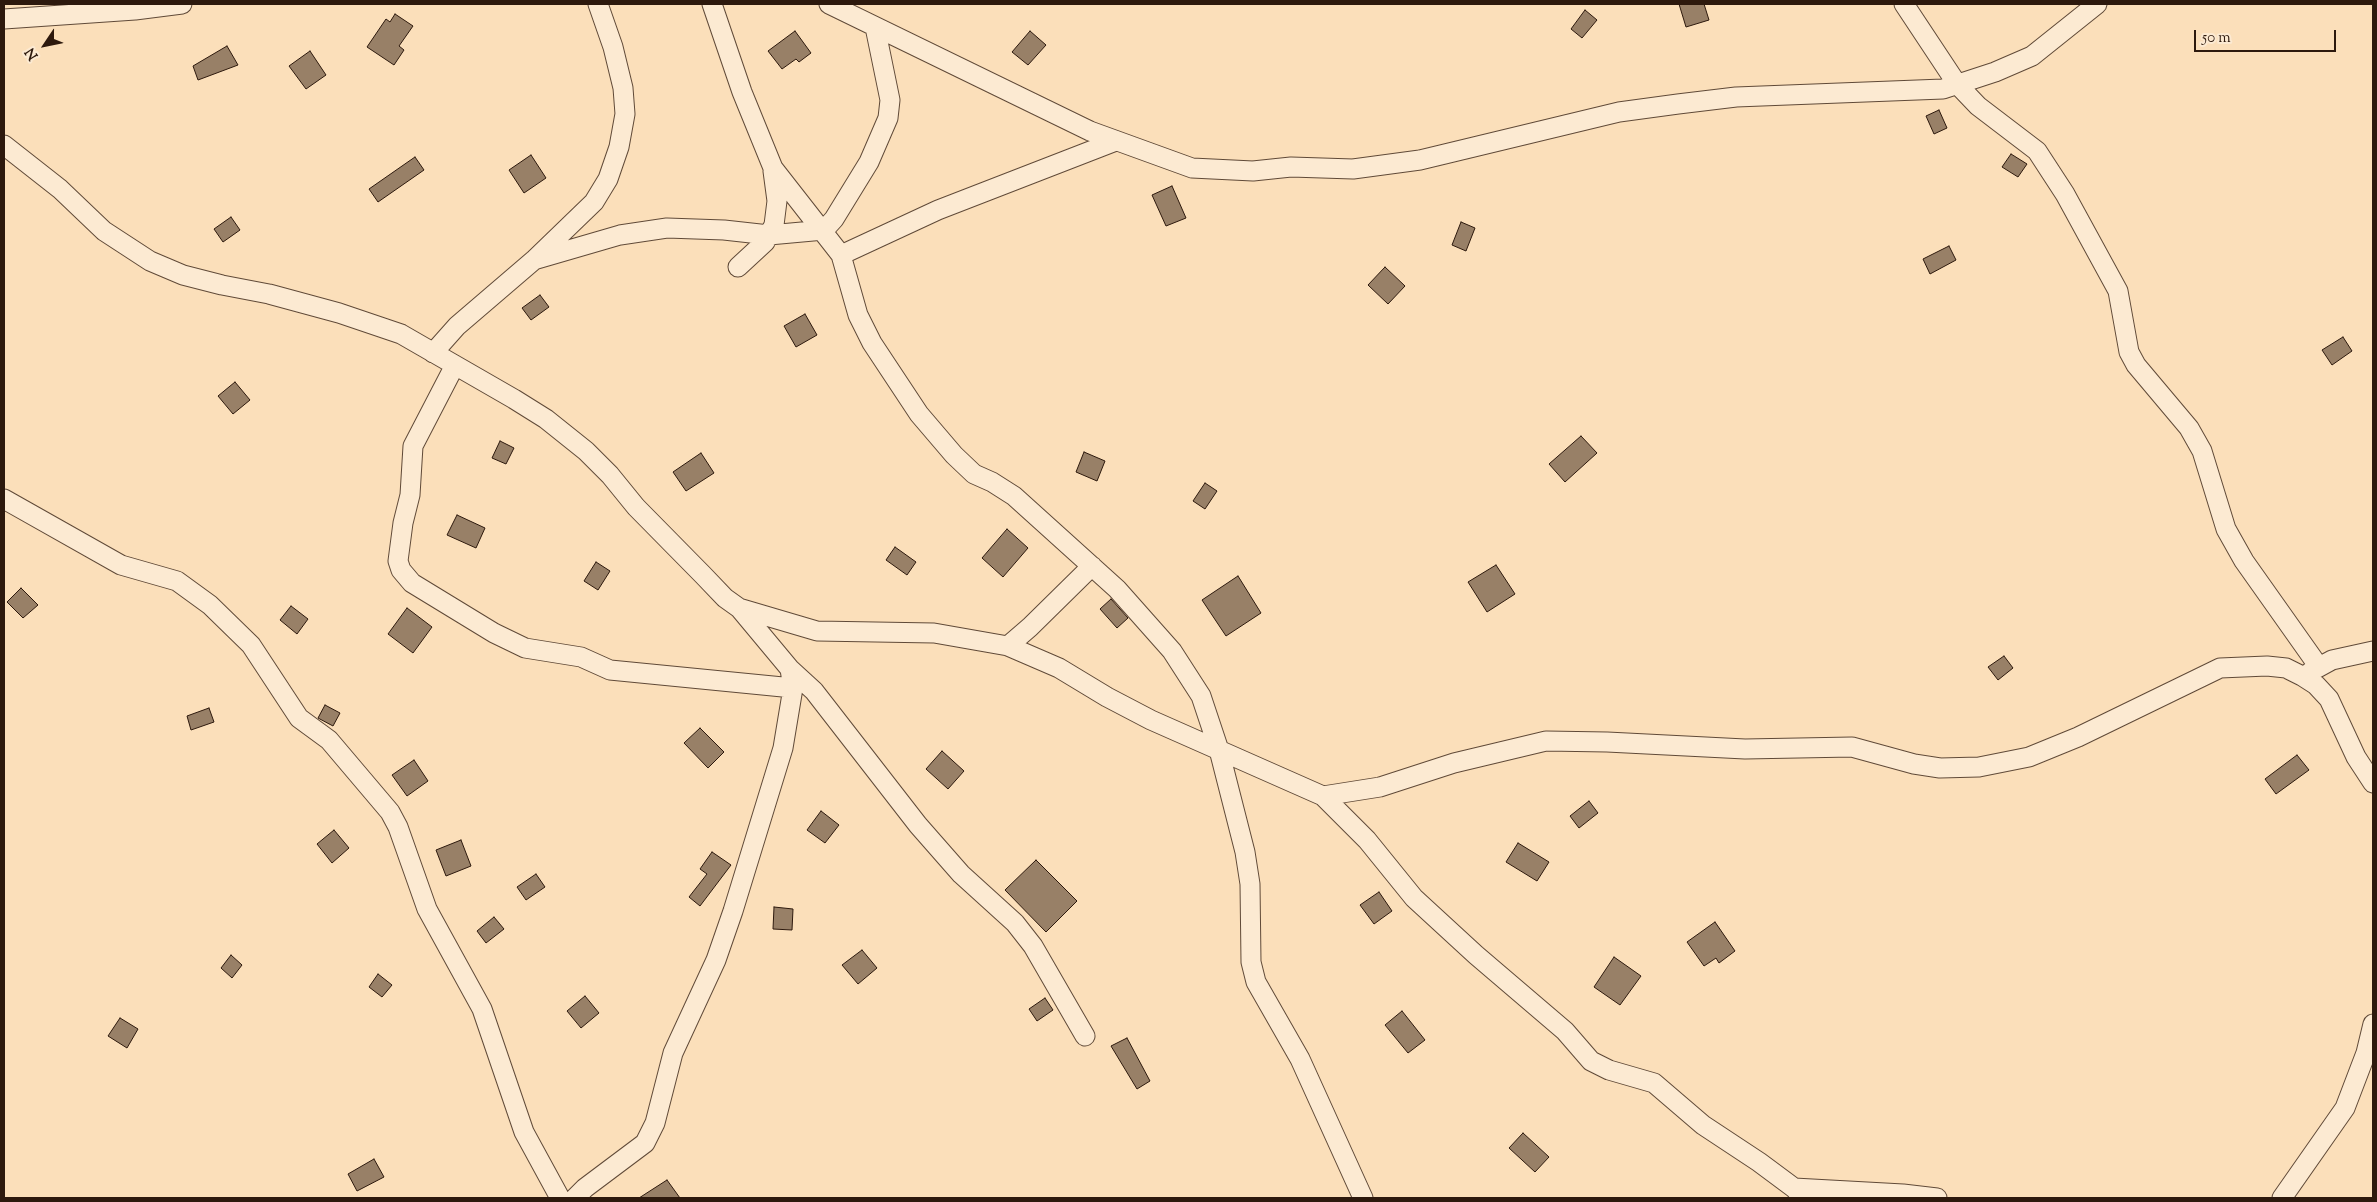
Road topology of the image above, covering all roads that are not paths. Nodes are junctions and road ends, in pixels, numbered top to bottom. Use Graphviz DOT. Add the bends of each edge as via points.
graph roads {
  1 [pos="182,4"];
  2 [pos="598,4"];
  3 [pos="712,4"];
  4 [pos="829,4"];
  5 [pos="1904,4"];
  6 [pos="2097,4"];
  7 [pos="4,19"];
  8 [pos="875,27"];
  9 [pos="1957,84"];
  10 [pos="1116,141"];
  11 [pos="4,144"];
  12 [pos="773,168"];
  13 [pos="824,230"];
  14 [pos="769,235"];
  15 [pos="841,255"];
  16 [pos="534,260"];
  17 [pos="738,267"];
  18 [pos="433,353"];
  19 [pos="455,365"];
  20 [pos="4,499"];
  21 [pos="1092,566"];
  22 [pos="739,608"];
  23 [pos="1008,646"];
  24 [pos="2373,651"];
  25 [pos="2319,667"];
  26 [pos="790,668"];
  27 [pos="2302,676"];
  28 [pos="793,688"];
  29 [pos="1219,750"];
  30 [pos="2373,784"];
  31 [pos="1323,796"];
  32 [pos="2373,1024"];
  33 [pos="1085,1036"];
  34 [pos="1798,1193"];
  35 [pos="560,1198"];
  36 [pos="575,1198"];
  37 [pos="1363,1198"];
  38 [pos="1937,1198"];
  39 [pos="2282,1198"];
  1 -- 7 [label="street"];
  2 -- 16 [label="street" via="613,47 622,88 625,114 619,147 608,179 594,202"];
  3 -- 12 [label="street" via="742,92"];
  4 -- 8 [label="street"];
  5 -- 9 [label="street"];
  6 -- 9 [label="street" via="2032,56"];
  8 -- 10 [label="street"];
  8 -- 13 [label="street" via="890,100 888,118 869,162"];
  9 -- 10 [label="street" via="1943,89 1736,97 1619,112 1420,160 1353,169 1291,167 1253,171 1192,168"];
  9 -- 25 [label="street" via="1978,106 2037,151 2060,187 2118,291 2129,352 2136,365 2189,428 2202,451 2226,529 2244,562"];
  10 -- 15 [label="street" via="938,210"];
  11 -- 18 [label="street" via="104,231 150,261 183,275 339,313 402,334"];
  12 -- 13 [label="street"];
  12 -- 14 [label="street" via="777,201 774,225"];
  13 -- 14 [label="street"];
  13 -- 15 [label="street"];
  14 -- 16 [label="street" via="667,228 620,235"];
  14 -- 17 [label="street" via="757,252"];
  15 -- 21 [label="street" via="858,315 872,343 919,414 974,474 1014,496"];
  16 -- 18 [label="street" via="457,326"];
  18 -- 19 [label="street"];
  19 -- 22 [label="street" via="572,438 725,598"];
  19 -- 28 [label="street" via="413,446 410,494 398,561 412,583 525,648 581,657 610,670"];
  20 -- 35 [label="street" via="121,564 177,582 210,606 251,645 299,718 329,740 390,812 427,909 482,1009 524,1132"];
  21 -- 23 [label="street"];
  21 -- 29 [label="street" via="1172,651 1201,696"];
  22 -- 23 [label="street" via="817,631 934,633"];
  22 -- 26 [label="street"];
  23 -- 29 [label="street" via="1059,668 1107,697"];
  24 -- 25 [label="street" via="2332,660"];
  25 -- 27 [label="street"];
  26 -- 28 [label="street"];
  26 -- 33 [label="street" via="814,692 918,825 961,874 1015,923 1033,946"];
  27 -- 30 [label="street" via="2329,699 2356,757"];
  27 -- 31 [label="street" via="2286,668 2267,666 2220,668 2030,757 1962,769 1914,764 1852,747 1745,750 1546,741 1454,763 1380,787"];
  28 -- 36 [label="street" via="783,748 733,911 716,960 673,1053 655,1123 645,1143"];
  29 -- 31 [label="street"];
  29 -- 37 [label="street" via="1245,852 1250,884 1251,962 1256,982 1300,1059"];
  31 -- 34 [label="street" via="1367,840 1414,898 1476,956 1565,1031 1591,1061 1609,1070 1654,1083 1703,1126 1759,1162"];
  32 -- 39 [label="street" via="2366,1053 2345,1108"];
  34 -- 38 [label="street" via="1903,1194"];
}
